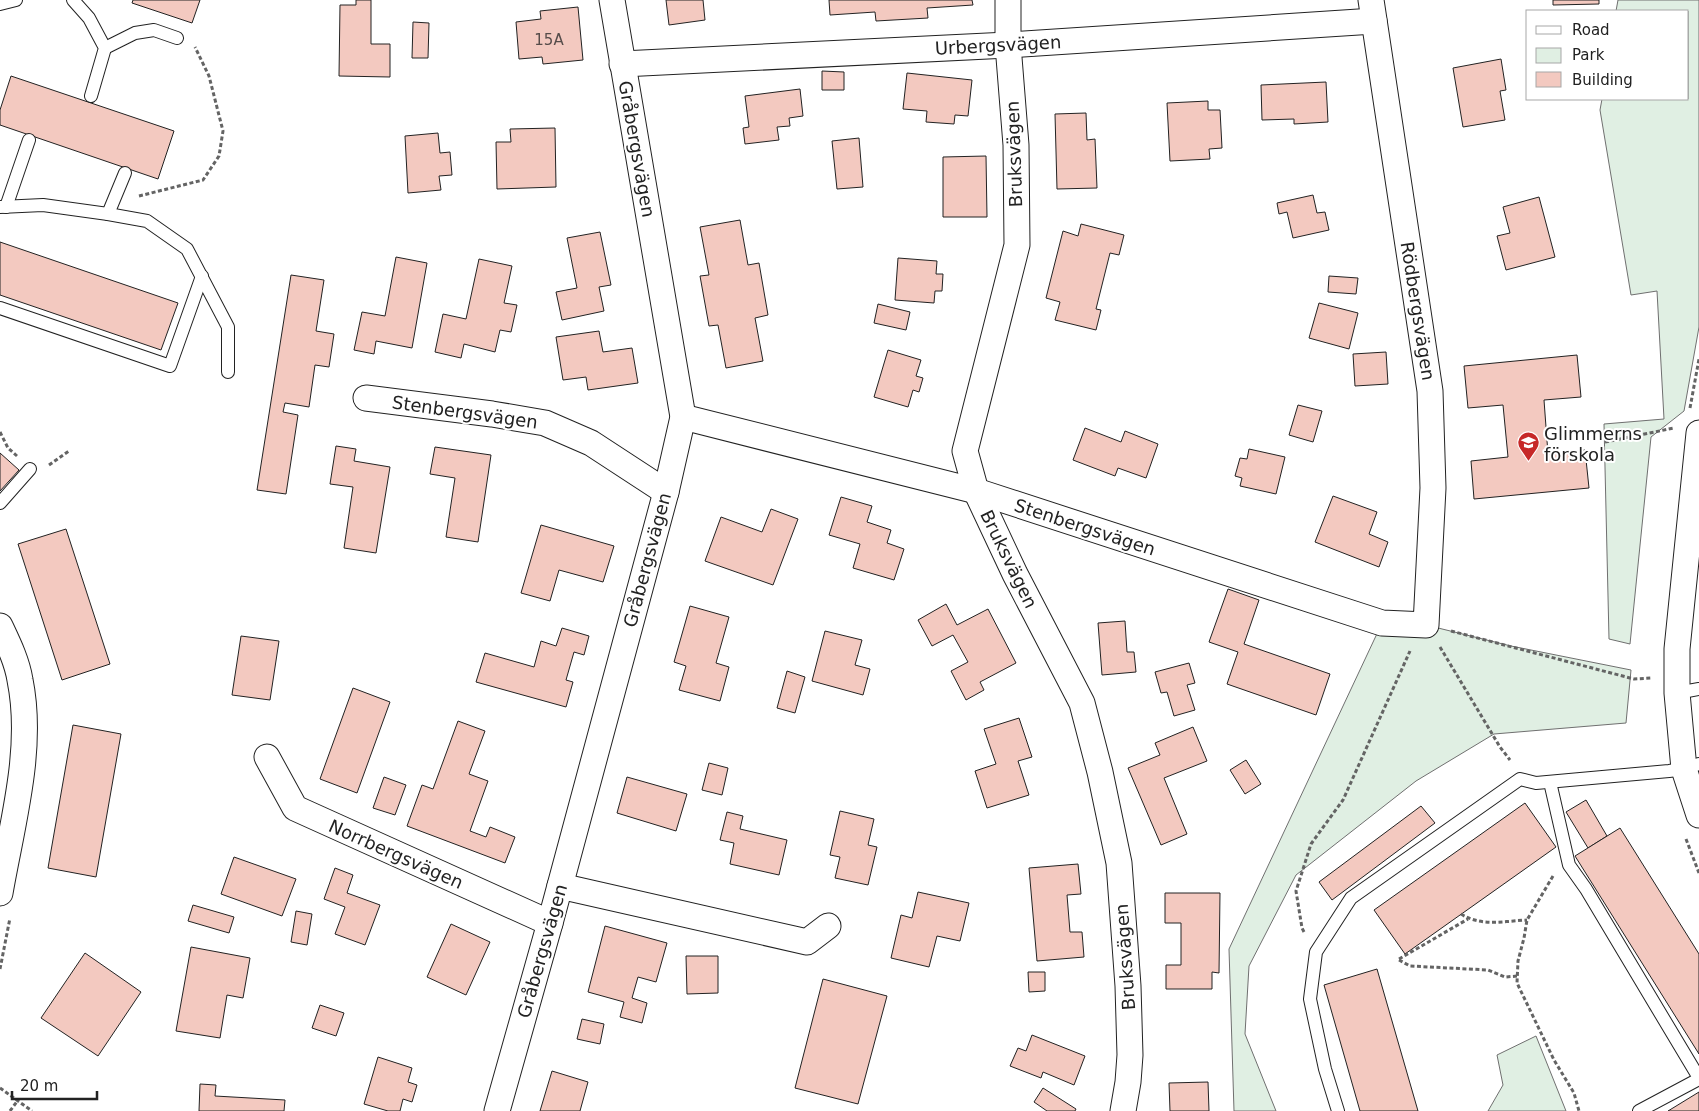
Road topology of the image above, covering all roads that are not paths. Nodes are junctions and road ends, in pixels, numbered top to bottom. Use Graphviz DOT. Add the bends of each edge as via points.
graph roads {
  1 [pos="16,0"];
  2 [pos="73,0"];
  3 [pos="612,0"];
  4 [pos="1008,0"];
  5 [pos="0,4"];
  6 [pos="1372,11"];
  7 [pos="177,38"];
  8 [pos="1008,45"];
  9 [pos="105,48"];
  10 [pos="622,64"];
  11 [pos="91,96"];
  12 [pos="29,140"];
  13 [pos="125,173"];
  14 [pos="3,207"];
  15 [pos="108,214"];
  16 [pos="202,276"];
  17 [pos="0,308"];
  18 [pos="228,372"];
  19 [pos="366,398"];
  20 [pos="683,417"];
  21 [pos="1689,430"];
  22 [pos="1698,458"];
  23 [pos="30,469"];
  24 [pos="976,491"];
  25 [pos="666,492"];
  26 [pos="0,502"];
  27 [pos="1426,625"];
  28 [pos="0,626"];
  29 [pos="1684,686"];
  30 [pos="267,757"];
  31 [pos="1691,767"];
  32 [pos="1550,782"];
  33 [pos="1699,814"];
  34 [pos="560,886"];
  35 [pos="0,893"];
  36 [pos="550,923"];
  37 [pos="828,926"];
  38 [pos="1699,1078"];
  39 [pos="497,1111"];
  40 [pos="1123,1111"];
  41 [pos="1338,1111"];
  42 [pos="1639,1111"];
  1 -- 5 [label="lane"];
  2 -- 9 [label="lane" via="89,18"];
  3 -- 10 [label="street, Gråbergsvägen"];
  4 -- 8 [label="street, Bruksvägen"];
  6 -- 8 [label="street, Urbergsvägen"];
  6 -- 27 [label="street, Rödbergsvägen" via="1430,391 1434,488"];
  7 -- 9 [label="lane" via="154,30 135,32"];
  8 -- 10 [label="street, Urbergsvägen"];
  8 -- 24 [label="street, Bruksvägen" via="1016,145 1017,245 965,450"];
  9 -- 11 [label="lane"];
  10 -- 20 [label="street, Gråbergsvägen"];
  12 -- 14 [label="lane"];
  13 -- 15 [label="lane"];
  14 -- 15 [label="lane" via="42,205"];
  15 -- 16 [label="lane" via="147,221 187,249"];
  16 -- 17 [label="lane" via="170,366"];
  16 -- 18 [label="lane" via="228,327"];
  19 -- 25 [label="street, Stenbergsvägen" via="546,423 590,443"];
  20 -- 24 [label="street, Stenbergsvägen"];
  20 -- 25 [label="street, Gråbergsvägen"];
  21 -- 22 [label="street"];
  22 -- 29 [label="street" via="1677,649"];
  23 -- 26 [label="lane"];
  24 -- 27 [label="street, Stenbergsvägen" via="1382,624"];
  24 -- 40 [label="street, Bruksvägen" via="1082,703 1100,772 1119,863 1127,977 1130,1055"];
  25 -- 34 [label="street, Gråbergsvägen"];
  28 -- 35 [label="street" via="20,678 24,705 22,767"];
  29 -- 31 [label="street"];
  30 -- 36 [label="street, Norrbergsvägen" via="295,808"];
  31 -- 32 [label="lane"];
  31 -- 33 [label="street"];
  32 -- 38 [label="lane" via="1569,865"];
  32 -- 41 [label="lane" via="1536,783 1520,778 1352,898 1316,952 1310,999"];
  34 -- 36 [label="street, Gråbergsvägen"];
  34 -- 37 [label="street" via="808,942"];
  36 -- 39 [label="street, Gråbergsvägen"];
  38 -- 42 [label="lane"];
}
